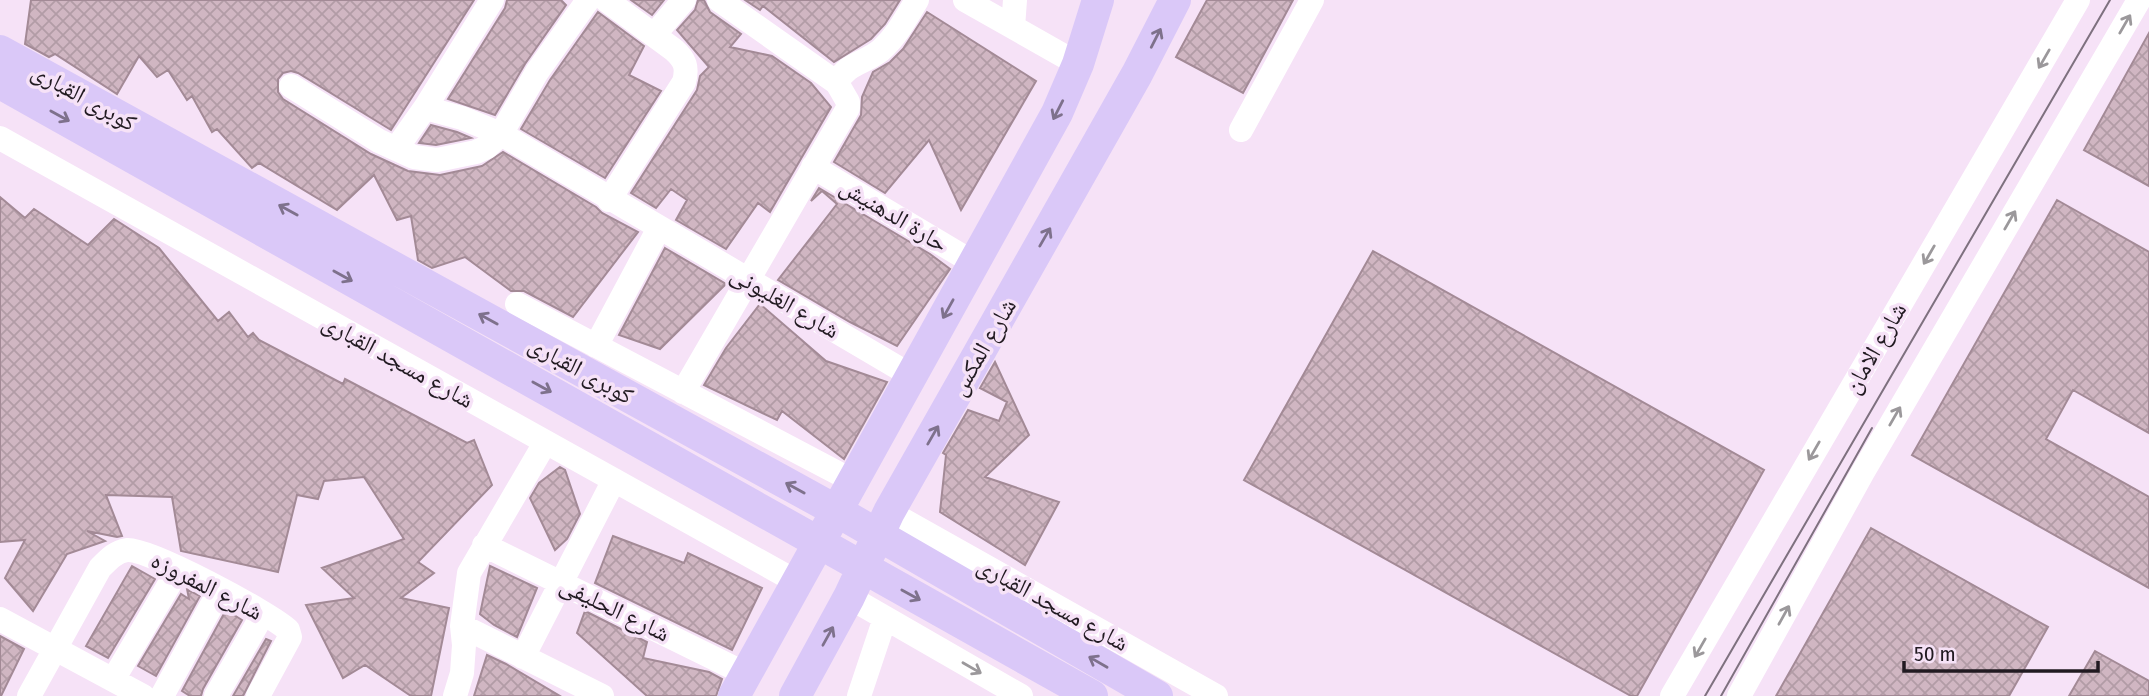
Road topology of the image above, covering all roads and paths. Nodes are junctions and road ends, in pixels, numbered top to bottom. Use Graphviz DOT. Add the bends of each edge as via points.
graph roads {
  1 [pos="492,0"];
  2 [pos="589,0"];
  3 [pos="606,0"];
  4 [pos="684,0"];
  5 [pos="719,0"];
  6 [pos="917,0"];
  7 [pos="965,0"];
  8 [pos="1015,0"];
  9 [pos="1098,0"];
  10 [pos="1175,0"];
  11 [pos="1312,0"];
  12 [pos="2078,0"];
  13 [pos="2139,0"];
  14 [pos="1013,27"];
  15 [pos="654,35"];
  16 [pos="0,51"];
  17 [pos="1078,64"];
  18 [pos="838,82"];
  19 [pos="0,83"];
  20 [pos="291,86"];
  21 [pos="425,108"];
  22 [pos="1241,130"];
  23 [pos="501,134"];
  24 [pos="0,138"];
  25 [pos="396,149"];
  26 [pos="813,167"];
  27 [pos="609,200"];
  28 [pos="659,228"];
  29 [pos="974,263"];
  30 [pos="748,280"];
  31 [pos="517,304"];
  32 [pos="596,346"];
  33 [pos="912,376"];
  34 [pos="683,392"];
  35 [pos="545,443"];
  36 [pos="614,480"];
  37 [pos="853,481"];
  38 [pos="889,512"];
  39 [pos="484,545"];
  40 [pos="179,568"];
  41 [pos="797,582"];
  42 [pos="561,583"];
  43 [pos="220,590"];
  44 [pos="849,597"];
  45 [pos="263,614"];
  46 [pos="885,618"];
  47 [pos="0,619"];
  48 [pos="462,626"];
  49 [pos="55,649"];
  50 [pos="523,657"];
  51 [pos="113,680"];
  52 [pos="740,685"];
  53 [pos="1011,693"];
  54 [pos="29,696"];
  55 [pos="143,696"];
  56 [pos="162,696"];
  57 [pos="216,696"];
  58 [pos="258,696"];
  59 [pos="455,696"];
  60 [pos="602,696"];
  61 [pos="795,696"];
  62 [pos="859,696"];
  63 [pos="1093,696"];
  64 [pos="1157,696"];
  65 [pos="1216,696"];
  66 [pos="1672,696"];
  67 [pos="1739,696"];
  1 -- 21 [label="street"];
  2 -- 23 [label="street" via="537,72"];
  3 -- 15 [label="street"];
  4 -- 15 [label="street"];
  5 -- 18 [label="street"];
  6 -- 18 [label="street" via="895,36 877,53 847,68"];
  7 -- 14 [label="street"];
  8 -- 14 [label="street"];
  9 -- 17 [label="main road, شارع المكس"];
  38 -- 10 [label="main road, شارع المكس, one-way"];
  11 -- 22 [label="street"];
  12 -- 66 [label="street, شارع الامان, one-way"];
  67 -- 13 [label="street, one-way" via="1870,460"];
  14 -- 17 [label="street"];
  15 -- 27 [label="street" via="683,58 687,69 684,82"];
  64 -- 16 [label="main road, كوبرى القبارى, one-way" via="835,510"];
  17 -- 29 [label="main road, شارع المكس, one-way"];
  18 -- 26 [label="street" via="848,108"];
  19 -- 63 [label="main road, كوبرى القبارى, one-way"];
  20 -- 25 [label="street"];
  21 -- 23 [label="street, شارع الغليونى"];
  21 -- 25 [label="street"];
  23 -- 25 [label="street" via="476,152 437,160"];
  23 -- 27 [label="street, شارع الغليونى"];
  24 -- 35 [label="street, شارع مسجد القبارى"];
  26 -- 29 [label="street, حارة الدهنيش"];
  26 -- 30 [label="street"];
  27 -- 28 [label="street, شارع الغليونى"];
  28 -- 30 [label="street, شارع الغليونى"];
  28 -- 32 [label="street"];
  29 -- 33 [label="main road, شارع المكس, one-way"];
  30 -- 33 [label="street, شارع الغليونى"];
  30 -- 34 [label="street"];
  31 -- 32 [label="street"];
  32 -- 34 [label="street"];
  33 -- 37 [label="main road, شارع المكس"];
  34 -- 37 [label="street"];
  35 -- 36 [label="street, شارع مسجد القبارى"];
  35 -- 39 [label="street"];
  36 -- 41 [label="street, شارع مسجد القبارى"];
  36 -- 42 [label="street"];
  37 -- 41 [label="main road, شارع المكس"];
  38 -- 44 [label="main road, شارع المكس"];
  38 -- 65 [label="street, شارع مسجد القبارى"];
  39 -- 42 [label="street, شارع الحليفى"];
  39 -- 48 [label="street" via="469,573"];
  40 -- 43 [label="street, شارع المفروزه"];
  40 -- 49 [label="street, شارع المفروزه" via="130,550 113,554 100,568"];
  40 -- 51 [label="street"];
  41 -- 52 [label="main road, شارع المكس"];
  42 -- 50 [label="street"];
  42 -- 52 [label="street, شارع الحليفى"];
  43 -- 45 [label="street, شارع المفروزه"];
  43 -- 56 [label="street"];
  44 -- 46 [label="street"];
  61 -- 44 [label="main road, شارع المكس, one-way"];
  45 -- 57 [label="street"];
  45 -- 58 [label="street, شارع المفروزه" via="283,625 290,637"];
  46 -- 53 [label="street, one-way"];
  46 -- 62 [label="street"];
  47 -- 49 [label="street"];
  48 -- 50 [label="street"];
  48 -- 59 [label="street" via="462,673"];
  49 -- 51 [label="street"];
  49 -- 54 [label="street, شارع المفروزه"];
  50 -- 60 [label="street"];
  51 -- 55 [label="street"];
}
